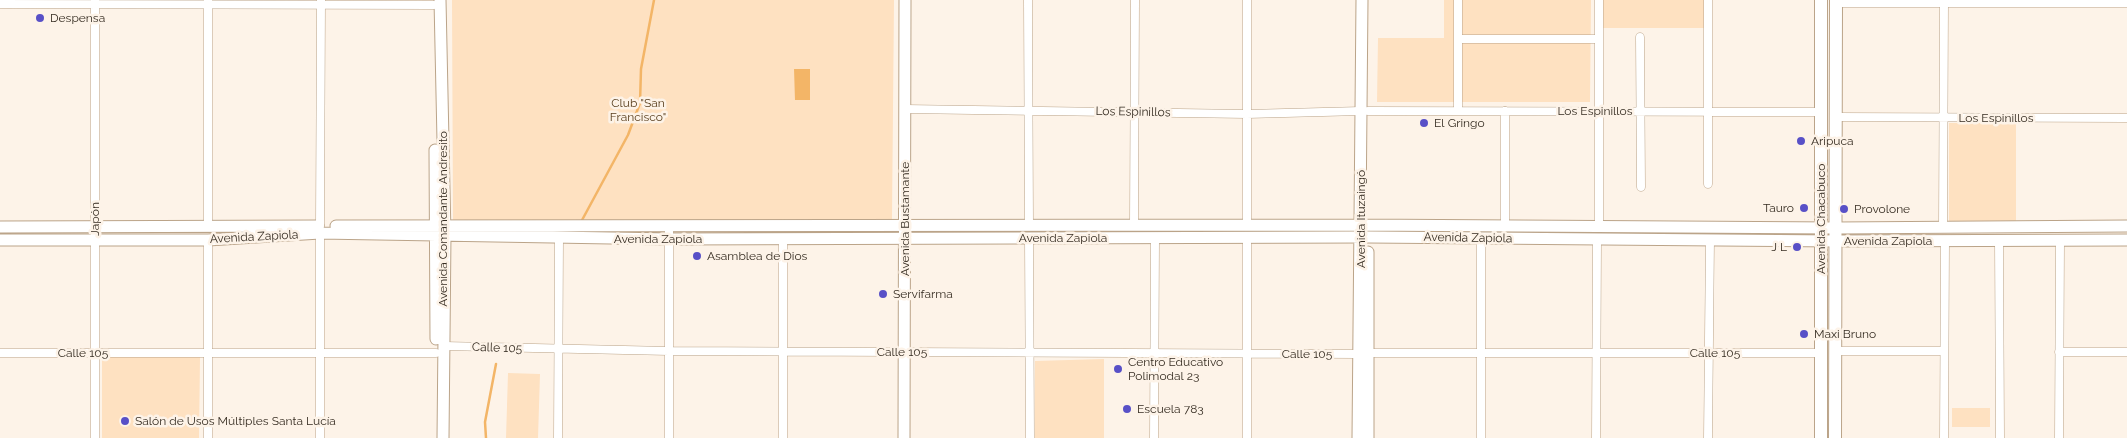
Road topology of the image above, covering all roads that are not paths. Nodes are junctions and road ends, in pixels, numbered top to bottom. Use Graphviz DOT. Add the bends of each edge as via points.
graph roads {
  1 [pos="905,0"];
  2 [pos="1028,0"];
  3 [pos="1135,0"];
  4 [pos="1247,0"];
  5 [pos="1362,0"];
  6 [pos="1368,0"];
  7 [pos="1458,0"];
  8 [pos="1599,0"];
  9 [pos="1708,0"];
  10 [pos="1821,0"];
  11 [pos="1836,1"];
  12 [pos="1944,1"];
  13 [pos="95,2"];
  14 [pos="208,2"];
  15 [pos="321,2"];
  16 [pos="436,2"];
  17 [pos="2127,3"];
  18 [pos="0,4"];
  19 [pos="1640,37"];
  20 [pos="1458,39"];
  21 [pos="1599,39"];
  22 [pos="905,109"];
  23 [pos="1029,111"];
  24 [pos="1365,111"];
  25 [pos="1458,111"];
  26 [pos="1505,111"];
  27 [pos="1599,111"];
  28 [pos="1641,111"];
  29 [pos="1708,111"];
  30 [pos="1134,112"];
  31 [pos="1821,112"];
  32 [pos="1247,114"];
  33 [pos="1836,117"];
  34 [pos="1944,118"];
  35 [pos="2127,118"];
  36 [pos="1708,184"];
  37 [pos="1641,187"];
  38 [pos="1134,225"];
  39 [pos="1247,225"];
  40 [pos="1364,225"];
  41 [pos="669,226"];
  42 [pos="905,226"];
  43 [pos="1029,226"];
  44 [pos="1504,226"];
  45 [pos="1599,226"];
  46 [pos="2127,226"];
  47 [pos="0,227"];
  48 [pos="95,227"];
  49 [pos="208,227"];
  50 [pos="1943,227"];
  51 [pos="320,230"];
  52 [pos="440,231"];
  53 [pos="567,234"];
  54 [pos="1821,235"];
  55 [pos="1836,235"];
  56 [pos="905,238"];
  57 [pos="1029,238"];
  58 [pos="1155,238"];
  59 [pos="1247,238"];
  60 [pos="1364,238"];
  61 [pos="669,239"];
  62 [pos="783,239"];
  63 [pos="1481,239"];
  64 [pos="1710,239"];
  65 [pos="1999,239"];
  66 [pos="0,240"];
  67 [pos="95,240"];
  68 [pos="208,240"];
  69 [pos="1597,240"];
  70 [pos="2127,240"];
  71 [pos="1945,241"];
  72 [pos="2060,241"];
  73 [pos="440,349"];
  74 [pos="558,349"];
  75 [pos="669,351"];
  76 [pos="783,351"];
  77 [pos="1836,351"];
  78 [pos="1944,351"];
  79 [pos="320,352"];
  80 [pos="905,352"];
  81 [pos="2060,352"];
  82 [pos="2127,352"];
  83 [pos="0,353"];
  84 [pos="95,353"];
  85 [pos="208,353"];
  86 [pos="1030,353"];
  87 [pos="1481,353"];
  88 [pos="1709,353"];
  89 [pos="1154,354"];
  90 [pos="1247,354"];
  91 [pos="1364,354"];
  92 [pos="1596,354"];
  93 [pos="1821,354"];
  94 [pos="95,438"];
  95 [pos="208,438"];
  96 [pos="320,438"];
  97 [pos="436,438"];
  98 [pos="443,438"];
  99 [pos="558,438"];
  100 [pos="669,438"];
  101 [pos="783,438"];
  102 [pos="904,438"];
  103 [pos="1030,438"];
  104 [pos="1154,438"];
  105 [pos="1247,438"];
  106 [pos="1358,438"];
  107 [pos="1368,438"];
  108 [pos="1481,438"];
  109 [pos="1596,438"];
  110 [pos="1708,438"];
  111 [pos="1821,438"];
  112 [pos="1835,438"];
  113 [pos="1944,438"];
  114 [pos="2000,438"];
  115 [pos="2059,438"];
  1 -- 22 [label="main road, Avenida Bustamante"];
  2 -- 23 [label="street"];
  3 -- 30 [label="street"];
  4 -- 32 [label="street"];
  5 -- 24 [label="main road, Avenida Ituzaingó"];
  6 -- 24 [label="main road, Avenida Ituzaingó"];
  7 -- 20 [label="street"];
  8 -- 21 [label="street"];
  9 -- 29 [label="street"];
  10 -- 31 [label="main road, Avenida Chacabuco"];
  11 -- 12 [label="street"];
  11 -- 33 [label="main road, Avenida Chacabuco"];
  12 -- 17 [label="street"];
  12 -- 34 [label="street"];
  13 -- 14 [label="street"];
  13 -- 18 [label="street"];
  13 -- 48 [label="street, Japón"];
  14 -- 15 [label="street"];
  14 -- 49 [label="street"];
  15 -- 16 [label="street"];
  15 -- 51 [label="street"];
  16 -- 52 [label="main road, Avenida Comandante Andresito"];
  19 -- 28 [label="street"];
  20 -- 21 [label="street"];
  20 -- 25 [label="street"];
  21 -- 27 [label="street"];
  22 -- 23 [label="street, Los Espinillos"];
  22 -- 42 [label="main road, Avenida Bustamante"];
  23 -- 30 [label="street, Los Espinillos"];
  23 -- 43 [label="street"];
  24 -- 25 [label="street, Los Espinillos"];
  24 -- 32 [label="street, Los Espinillos"];
  24 -- 40 [label="main road, Avenida Ituzaingó"];
  25 -- 26 [label="street, Los Espinillos"];
  26 -- 27 [label="street, Los Espinillos"];
  26 -- 44 [label="street"];
  27 -- 28 [label="street, Los Espinillos"];
  27 -- 45 [label="street"];
  28 -- 29 [label="street, Los Espinillos"];
  28 -- 37 [label="street"];
  29 -- 31 [label="street, Los Espinillos"];
  29 -- 36 [label="street"];
  30 -- 32 [label="street, Los Espinillos"];
  30 -- 38 [label="street"];
  31 -- 54 [label="main road, Avenida Chacabuco"];
  32 -- 39 [label="street"];
  33 -- 34 [label="street, Los Espinillos"];
  33 -- 55 [label="main road, Avenida Chacabuco"];
  34 -- 35 [label="street, Los Espinillos"];
  34 -- 50 [label="street"];
  38 -- 39 [label="main road, Avenida Zapiola"];
  38 -- 43 [label="main road, Avenida Zapiola"];
  39 -- 40 [label="main road, Avenida Zapiola"];
  40 -- 44 [label="main road, Avenida Zapiola"];
  40 -- 60 [label="main road, Avenida Ituzaingó"];
  41 -- 42 [label="main road, Avenida Zapiola"];
  41 -- 53 [label="main road, Avenida Zapiola" via="589,226"];
  41 -- 61 [label="street"];
  42 -- 43 [label="main road, Avenida Zapiola"];
  42 -- 56 [label="main road, Avenida Bustamante"];
  44 -- 45 [label="main road, Avenida Zapiola"];
  45 -- 54 [label="main road, Avenida Zapiola"];
  46 -- 50 [label="main road, Avenida Zapiola"];
  47 -- 48 [label="main road, Avenida Zapiola"];
  48 -- 49 [label="main road, Avenida Zapiola"];
  48 -- 67 [label="street, Japón"];
  49 -- 51 [label="main road, Avenida Zapiola"];
  50 -- 55 [label="main road, Avenida Zapiola"];
  51 -- 52 [label="main road, Avenida Zapiola"];
  51 -- 68 [label="main road, Avenida Zapiola"];
  51 -- 79 [label="street"];
  52 -- 53 [label="main road, Avenida Zapiola"];
  52 -- 53 [label="main road, Avenida Zapiola"];
  52 -- 73 [label="main road, Avenida Comandante Andresito"];
  53 -- 61 [label="main road, Avenida Zapiola" via="586,238"];
  53 -- 74 [label="street"];
  54 -- 55 [label="main road, Avenida Zapiola"];
  54 -- 64 [label="main road, Avenida Zapiola"];
  54 -- 93 [label="main road, Avenida Chacabuco"];
  55 -- 71 [label="main road, Avenida Zapiola"];
  55 -- 77 [label="main road, Avenida Chacabuco"];
  56 -- 57 [label="main road, Avenida Zapiola"];
  56 -- 62 [label="main road, Avenida Zapiola"];
  56 -- 80 [label="main road, Avenida Bustamante"];
  57 -- 58 [label="main road, Avenida Zapiola"];
  57 -- 86 [label="street"];
  58 -- 59 [label="main road, Avenida Zapiola"];
  58 -- 89 [label="street"];
  59 -- 60 [label="main road, Avenida Zapiola"];
  59 -- 90 [label="street"];
  60 -- 63 [label="main road, Avenida Zapiola"];
  60 -- 91 [label="main road, Avenida Ituzaingó"];
  61 -- 62 [label="main road, Avenida Zapiola"];
  61 -- 75 [label="street"];
  62 -- 76 [label="street"];
  63 -- 69 [label="main road, Avenida Zapiola"];
  63 -- 87 [label="street"];
  64 -- 69 [label="main road, Avenida Zapiola"];
  64 -- 88 [label="street"];
  65 -- 71 [label="main road, Avenida Zapiola"];
  65 -- 72 [label="main road, Avenida Zapiola"];
  65 -- 114 [label="street"];
  66 -- 67 [label="main road, Avenida Zapiola"];
  67 -- 68 [label="main road, Avenida Zapiola"];
  67 -- 84 [label="street, Japón"];
  68 -- 85 [label="street"];
  69 -- 92 [label="street"];
  70 -- 72 [label="main road, Avenida Zapiola"];
  71 -- 78 [label="street"];
  72 -- 81 [label="street"];
  73 -- 74 [label="street, Calle 105"];
  73 -- 79 [label="street, Calle 105"];
  73 -- 97 [label="main road, Avenida Comandante Andresito"];
  73 -- 98 [label="main road, Avenida Comandante Andresito"];
  74 -- 75 [label="street, Calle 105"];
  74 -- 99 [label="street"];
  75 -- 76 [label="street, Calle 105"];
  75 -- 100 [label="street"];
  76 -- 80 [label="street, Calle 105"];
  76 -- 101 [label="street"];
  77 -- 78 [label="street"];
  77 -- 112 [label="main road, Avenida Chacabuco"];
  78 -- 113 [label="street"];
  79 -- 85 [label="street, Calle 105"];
  79 -- 96 [label="street"];
  80 -- 86 [label="street, Calle 105"];
  80 -- 102 [label="main road, Avenida Bustamante"];
  81 -- 82 [label="street"];
  81 -- 115 [label="street"];
  83 -- 84 [label="street, Calle 105"];
  84 -- 85 [label="street, Calle 105"];
  84 -- 94 [label="street, Japón"];
  85 -- 95 [label="street"];
  86 -- 89 [label="street, Calle 105"];
  86 -- 103 [label="street"];
  87 -- 91 [label="street, Calle 105"];
  87 -- 92 [label="street, Calle 105"];
  87 -- 108 [label="street"];
  88 -- 92 [label="street, Calle 105"];
  88 -- 93 [label="street, Calle 105"];
  88 -- 110 [label="street"];
  89 -- 90 [label="street, Calle 105"];
  89 -- 104 [label="street"];
  90 -- 91 [label="street, Calle 105"];
  90 -- 105 [label="street"];
  91 -- 106 [label="main road, Avenida Ituzaingó"];
  91 -- 107 [label="main road, Avenida Ituzaingó"];
  92 -- 109 [label="street"];
  93 -- 111 [label="main road, Avenida Chacabuco"];
}
